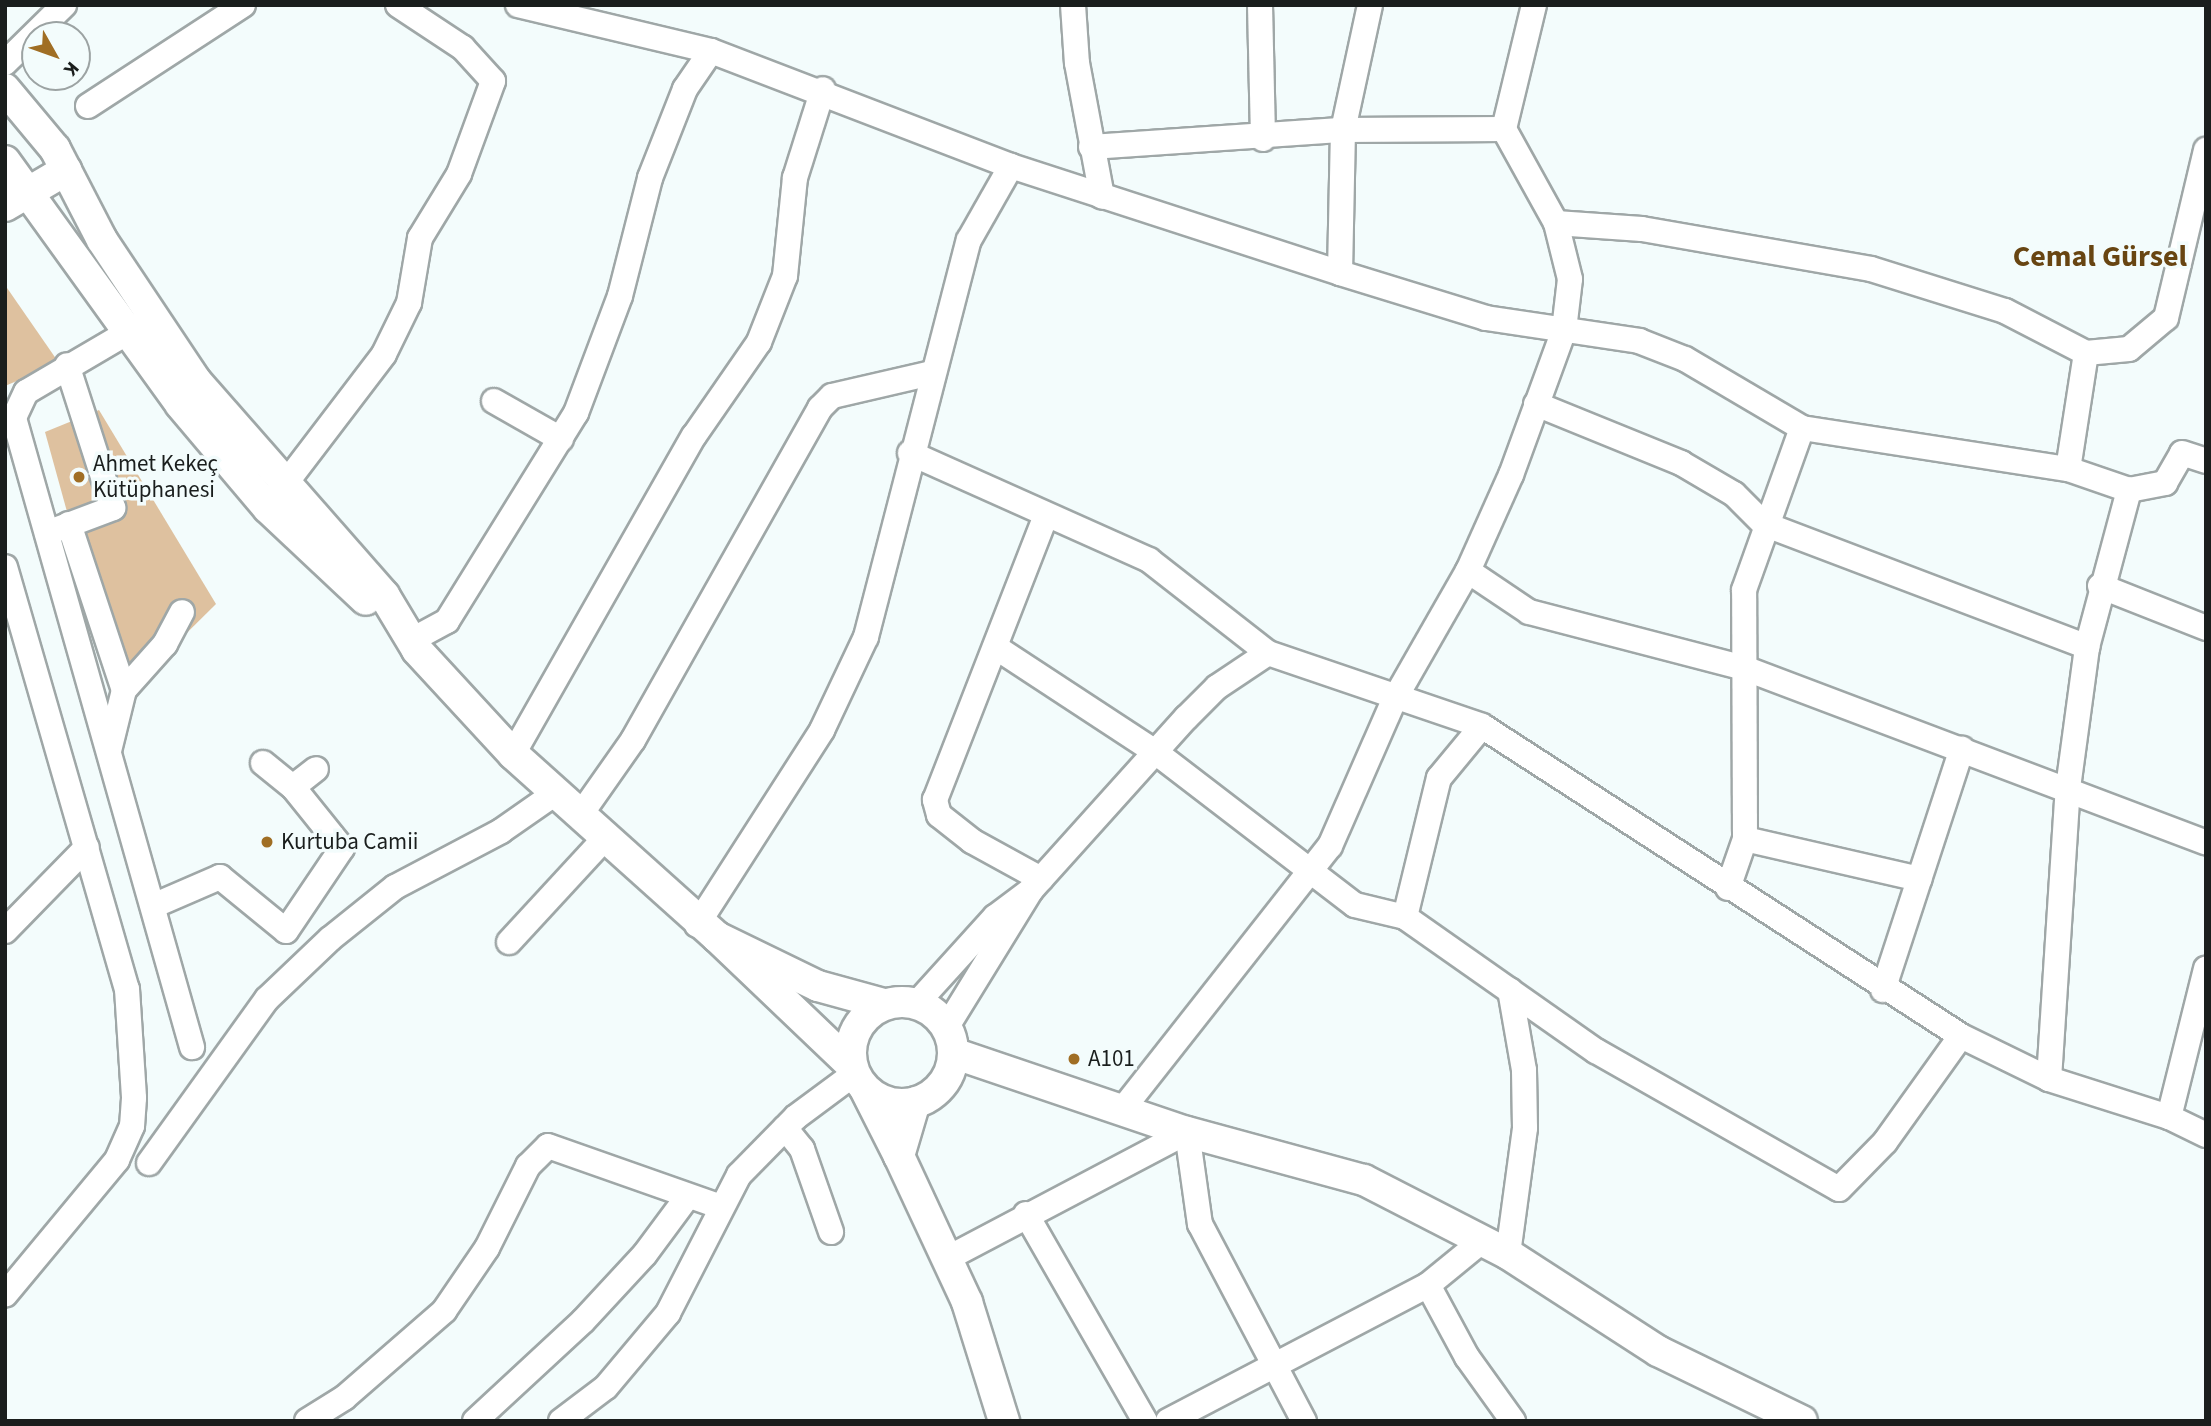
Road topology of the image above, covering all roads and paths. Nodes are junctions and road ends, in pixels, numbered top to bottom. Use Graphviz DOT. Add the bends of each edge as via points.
graph roads {
  1 [pos="64,5"];
  2 [pos="243,5"];
  3 [pos="398,5"];
  4 [pos="518,5"];
  5 [pos="1073,5"];
  6 [pos="1260,5"];
  7 [pos="1370,5"];
  8 [pos="1534,5"];
  9 [pos="711,51"];
  10 [pos="5,63"];
  11 [pos="5,89"];
  12 [pos="822,89"];
  13 [pos="88,106"];
  14 [pos="1504,129"];
  15 [pos="1343,130"];
  16 [pos="42,133"];
  17 [pos="1263,139"];
  18 [pos="1091,147"];
  19 [pos="2206,150"];
  20 [pos="5,161"];
  21 [pos="1011,166"];
  22 [pos="66,170"];
  23 [pos="1102,197"];
  24 [pos="17,201"];
  25 [pos="1556,223"];
  26 [pos="2195,264"];
  27 [pos="1340,273"];
  28 [pos="155,317"];
  29 [pos="1564,330"];
  30 [pos="129,332"];
  31 [pos="2086,353"];
  32 [pos="67,365"];
  33 [pos="932,373"];
  34 [pos="494,401"];
  35 [pos="1536,404"];
  36 [pos="1801,428"];
  37 [pos="561,439"];
  38 [pos="910,453"];
  39 [pos="2206,461"];
  40 [pos="2068,468"];
  41 [pos="286,482"];
  42 [pos="2129,490"];
  43 [pos="268,508"];
  44 [pos="1046,515"];
  45 [pos="1764,524"];
  46 [pos="58,529"];
  47 [pos="5,567"];
  48 [pos="1468,571"];
  49 [pos="2100,586"];
  50 [pos="182,612"];
  51 [pos="2206,628"];
  52 [pos="410,641"];
  53 [pos="2087,647"];
  54 [pos="997,648"];
  55 [pos="1268,653"];
  56 [pos="1744,668"];
  57 [pos="124,690"];
  58 [pos="1394,700"];
  59 [pos="1482,726"];
  60 [pos="1962,749"];
  61 [pos="1154,751"];
  62 [pos="109,752"];
  63 [pos="513,754"];
  64 [pos="263,764"];
  65 [pos="316,769"];
  66 [pos="293,788"];
  67 [pos="2068,788"];
  68 [pos="557,792"];
  69 [pos="581,814"];
  70 [pos="606,837"];
  71 [pos="1745,838"];
  72 [pos="2206,843"];
  73 [pos="88,847"];
  74 [pos="1312,872"];
  75 [pos="1919,879"];
  76 [pos="1036,885"];
  77 [pos="1728,888"];
  78 [pos="153,906"];
  79 [pos="300,913"];
  80 [pos="1405,917"];
  81 [pos="5,930"];
  82 [pos="707,931"];
  83 [pos="330,940"];
  84 [pos="509,942"];
  85 [pos="2206,968"];
  86 [pos="1510,990"];
  87 [pos="1883,990"];
  88 [pos="917,1003"];
  89 [pos="884,1004"];
  90 [pos="1961,1036"];
  91 [pos="950,1040"];
  92 [pos="192,1047"];
  93 [pos="857,1076"];
  94 [pos="2049,1079"];
  95 [pos="915,1102"];
  96 [pos="1122,1110"];
  97 [pos="2169,1117"];
  98 [pos="785,1128"];
  99 [pos="1187,1132"];
  100 [pos="2206,1135"];
  101 [pos="899,1156"];
  102 [pos="149,1163"];
  103 [pos="688,1196"];
  104 [pos="721,1207"];
  105 [pos="1026,1214"];
  106 [pos="831,1232"];
  107 [pos="1496,1247"];
  108 [pos="948,1258"];
  109 [pos="1428,1285"];
  110 [pos="5,1295"];
  111 [pos="1274,1362"];
  112 [pos="307,1421"];
  113 [pos="475,1421"];
  114 [pos="561,1421"];
  115 [pos="1004,1421"];
  116 [pos="1145,1421"];
  117 [pos="1168,1421"];
  118 [pos="1304,1421"];
  119 [pos="1513,1421"];
  120 [pos="1802,1421"];
  1 -- 10 [label="street"];
  2 -- 13 [label="street"];
  3 -- 41 [label="street" via="463,48 493,81 458,174 420,238 409,303 384,354"];
  4 -- 9 [label="street"];
  5 -- 18 [label="street"];
  6 -- 17 [label="street"];
  7 -- 15 [label="street"];
  8 -- 14 [label="street"];
  9 -- 12 [label="street"];
  9 -- 37 [label="street" via="675,114 620,296"];
  11 -- 16 [label="main road"];
  12 -- 21 [label="street"];
  12 -- 63 [label="street" via="795,178 785,276 759,342 694,436"];
  14 -- 15 [label="street"];
  14 -- 25 [label="street"];
  15 -- 17 [label="street"];
  15 -- 27 [label="street"];
  16 -- 20 [label="main road"];
  16 -- 22 [label="main road"];
  17 -- 18 [label="street"];
  18 -- 23 [label="street"];
  19 -- 26 [label="street"];
  20 -- 24 [label="main road"];
  21 -- 23 [label="street"];
  21 -- 33 [label="street" via="969,240"];
  22 -- 24 [label="main road"];
  22 -- 28 [label="main road" via="102,240"];
  23 -- 27 [label="street"];
  24 -- 30 [label="main road" via="81,258"];
  25 -- 29 [label="street" via="1570,279"];
  25 -- 31 [label="street" via="1642,229 1871,269 2005,311"];
  26 -- 31 [label="street" via="2166,318 2149,339 2129,349"];
  27 -- 29 [label="street" via="1486,318"];
  28 -- 30 [label="street"];
  28 -- 41 [label="main road" via="196,381"];
  29 -- 35 [label="street"];
  29 -- 36 [label="street" via="1639,341 1674,355"];
  30 -- 32 [label="street"];
  30 -- 43 [label="main road"];
  31 -- 40 [label="street"];
  32 -- 46 [label="street" via="22,396 14,411"];
  32 -- 46 [label="street" via="113,508"];
  33 -- 38 [label="street"];
  33 -- 69 [label="street" via="832,396 820,408 633,740"];
  34 -- 37 [label="street"];
  35 -- 45 [label="street" via="1681,463 1734,494"];
  35 -- 48 [label="street"];
  36 -- 40 [label="street"];
  36 -- 45 [label="street"];
  37 -- 52 [label="street" via="447,621"];
  38 -- 44 [label="street"];
  38 -- 82 [label="street" via="866,637 822,730"];
  39 -- 42 [label="street" via="2182,453 2165,483"];
  40 -- 42 [label="street"];
  41 -- 43 [label="street"];
  41 -- 52 [label="main road" via="384,596"];
  42 -- 49 [label="street"];
  43 -- 52 [label="main road"];
  44 -- 54 [label="street"];
  44 -- 55 [label="street" via="1149,560"];
  45 -- 53 [label="street"];
  45 -- 56 [label="street" via="1744,590"];
  46 -- 57 [label="street"];
  46 -- 62 [label="street"];
  47 -- 73 [label="street"];
  48 -- 56 [label="street" via="1529,612"];
  48 -- 58 [label="street"];
  49 -- 51 [label="street"];
  49 -- 53 [label="street"];
  50 -- 57 [label="street" via="165,644"];
  52 -- 63 [label="main road"];
  53 -- 67 [label="street"];
  54 -- 61 [label="street"];
  54 -- 76 [label="street" via="935,800 939,815"];
  55 -- 58 [label="street"];
  55 -- 61 [label="street" via="1217,687"];
  56 -- 60 [label="street"];
  56 -- 71 [label="street"];
  57 -- 62 [label="street"];
  58 -- 59 [label="street"];
  58 -- 74 [label="street" via="1330,846"];
  59 -- 77 [label="street"];
  59 -- 80 [label="street" via="1439,778"];
  60 -- 67 [label="street"];
  60 -- 75 [label="street"];
  61 -- 74 [label="street"];
  61 -- 76 [label="street"];
  62 -- 78 [label="street"];
  63 -- 68 [label="main road"];
  64 -- 66 [label="street"];
  65 -- 66 [label="street"];
  66 -- 79 [label="street" via="342,848"];
  67 -- 72 [label="street"];
  67 -- 94 [label="street"];
  68 -- 69 [label="main road"];
  68 -- 83 [label="street" via="501,831 394,887"];
  69 -- 70 [label="main road"];
  70 -- 82 [label="main road"];
  70 -- 84 [label="street"];
  71 -- 75 [label="street"];
  71 -- 77 [label="street"];
  73 -- 81 [label="street"];
  73 -- 110 [label="street" via="127,989 132,1126 117,1160"];
  74 -- 80 [label="street" via="1355,905"];
  74 -- 96 [label="street"];
  75 -- 87 [label="street"];
  76 -- 88 [label="street" via="995,917"];
  76 -- 91 [label="street"];
  77 -- 87 [label="street"];
  78 -- 79 [label="street" via="220,877 286,931"];
  78 -- 92 [label="street"];
  79 -- 83 [label="street"];
  80 -- 86 [label="street"];
  82 -- 89 [label="main road" via="818,986"];
  82 -- 93 [label="main road"];
  83 -- 102 [label="street" via="267,999"];
  85 -- 97 [label="street"];
  86 -- 90 [label="street" via="1596,1051 1839,1189 1885,1142"];
  86 -- 107 [label="street" via="1524,1070 1525,1128"];
  87 -- 90 [label="street"];
  88 -- 89 [label="main road"];
  88 -- 91 [label="main road"];
  89 -- 93 [label="main road" via="858,1024"];
  90 -- 94 [label="street"];
  91 -- 95 [label="main road" via="942,1084"];
  91 -- 96 [label="main road"];
  93 -- 95 [label="main road" via="895,1104"];
  93 -- 98 [label="street"];
  93 -- 101 [label="main road"];
  94 -- 97 [label="street"];
  95 -- 101 [label="main road"];
  96 -- 99 [label="main road"];
  97 -- 100 [label="street"];
  98 -- 104 [label="street" via="739,1175"];
  98 -- 106 [label="street" via="802,1149"];
  99 -- 105 [label="street"];
  99 -- 107 [label="main road" via="1324,1165"];
  99 -- 111 [label="street" via="1200,1224"];
  101 -- 108 [label="main road"];
  103 -- 104 [label="street"];
  103 -- 112 [label="street" via="548,1146 528,1166 487,1248 444,1311 344,1398"];
  103 -- 113 [label="street" via="645,1254 583,1321"];
  104 -- 114 [label="street" via="668,1313 606,1387"];
  105 -- 108 [label="street"];
  105 -- 116 [label="street"];
  107 -- 109 [label="street"];
  107 -- 120 [label="main road" via="1658,1351"];
  108 -- 115 [label="main road"];
  109 -- 111 [label="street"];
  109 -- 119 [label="street" via="1467,1357"];
  111 -- 117 [label="street"];
  111 -- 118 [label="street"];
}
